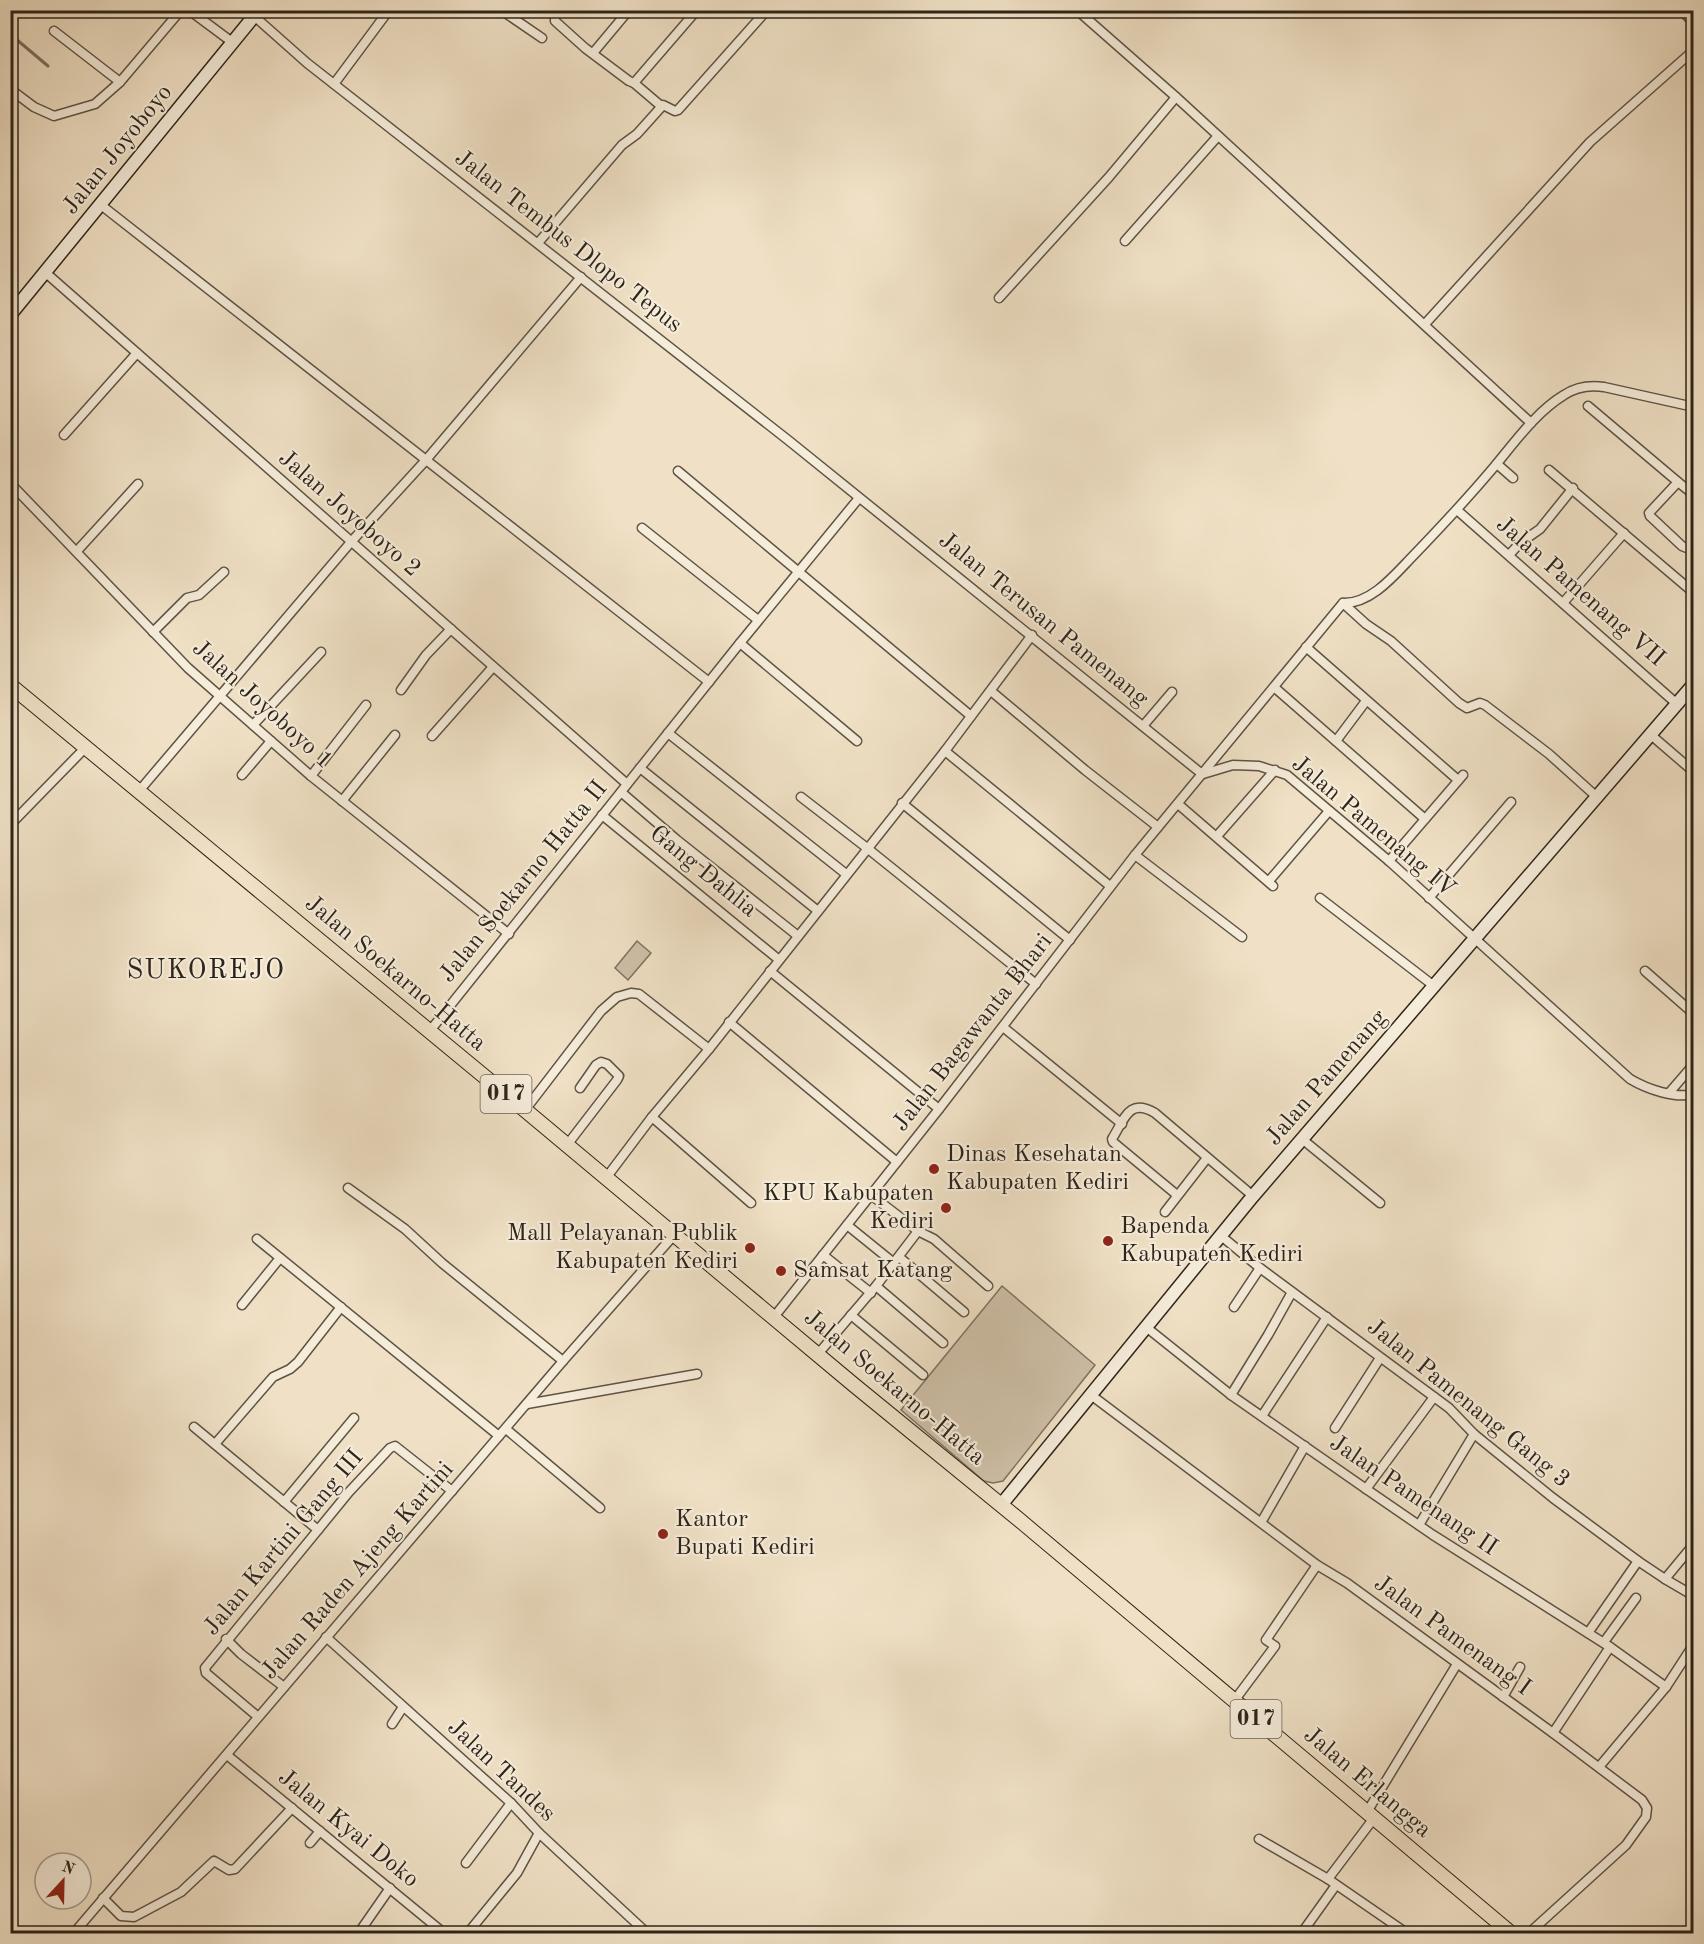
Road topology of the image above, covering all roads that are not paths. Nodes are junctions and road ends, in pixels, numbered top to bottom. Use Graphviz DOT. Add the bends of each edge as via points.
graph roads {
  1 [pos="181,10"];
  2 [pos="189,10"];
  3 [pos="389,10"];
  4 [pos="501,10"];
  5 [pos="555,10"];
  6 [pos="629,10"];
  7 [pos="697,10"];
  8 [pos="767,10"];
  9 [pos="1077,10"];
  10 [pos="1682,10"];
  11 [pos="256,13"];
  12 [pos="1694,23"];
  13 [pos="54,31"];
  14 [pos="542,38"];
  15 [pos="232,42"];
  16 [pos="1694,50"];
  17 [pos="593,53"];
  18 [pos="120,82"];
  19 [pos="634,82"];
  20 [pos="334,84"];
  21 [pos="10,89"];
  22 [pos="1176,97"];
  23 [pos="662,106"];
  24 [pos="1218,136"];
  25 [pos="101,205"];
  26 [pos="1125,241"];
  27 [pos="538,243"];
  28 [pos="46,273"];
  29 [pos="581,277"];
  30 [pos="999,298"];
  31 [pos="10,315"];
  32 [pos="1425,324"];
  33 [pos="137,353"];
  34 [pos="1588,406"];
  35 [pos="1694,407"];
  36 [pos="1532,423"];
  37 [pos="64,435"];
  38 [pos="426,460"];
  39 [pos="1497,464"];
  40 [pos="1549,470"];
  41 [pos="678,471"];
  42 [pos="1513,478"];
  43 [pos="1678,482"];
  44 [pos="10,483"];
  45 [pos="138,484"];
  46 [pos="1573,488"];
  47 [pos="1694,495"];
  48 [pos="859,498"];
  49 [pos="1457,510"];
  50 [pos="642,528"];
  51 [pos="1624,533"];
  52 [pos="351,542"];
  53 [pos="77,551"];
  54 [pos="1694,551"];
  55 [pos="1509,555"];
  56 [pos="224,572"];
  57 [pos="798,572"];
  58 [pos="1694,593"];
  59 [pos="1343,603"];
  60 [pos="1563,603"];
  61 [pos="758,620"];
  62 [pos="451,630"];
  63 [pos="153,632"];
  64 [pos="1032,635"];
  65 [pos="740,643"];
  66 [pos="1306,647"];
  67 [pos="321,651"];
  68 [pos="493,667"];
  69 [pos="709,682"];
  70 [pos="1694,684"];
  71 [pos="10,685"];
  72 [pos="1274,687"];
  73 [pos="401,690"];
  74 [pos="991,691"];
  75 [pos="1172,692"];
  76 [pos="220,696"];
  77 [pos="1366,701"];
  78 [pos="1677,704"];
  79 [pos="366,705"];
  80 [pos="971,716"];
  81 [pos="253,725"];
  82 [pos="1143,726"];
  83 [pos="668,733"];
  84 [pos="395,735"];
  85 [pos="1651,735"];
  86 [pos="432,736"];
  87 [pos="271,741"];
  88 [pos="857,741"];
  89 [pos="1336,741"];
  90 [pos="86,747"];
  91 [pos="945,751"];
  92 [pos="640,768"];
  93 [pos="1275,770"];
  94 [pos="1694,771"];
  95 [pos="1202,774"];
  96 [pos="242,775"];
  97 [pos="311,776"];
  98 [pos="624,788"];
  99 [pos="139,791"];
  100 [pos="801,797"];
  101 [pos="1598,798"];
  102 [pos="342,801"];
  103 [pos="1511,802"];
  104 [pos="902,803"];
  105 [pos="1178,804"];
  106 [pos="1329,811"];
  107 [pos="602,815"];
  108 [pos="1425,819"];
  109 [pos="10,825"];
  110 [pos="1158,827"];
  111 [pos="1217,836"];
  112 [pos="867,848"];
  113 [pos="1135,855"];
  114 [pos="1389,861"];
  115 [pos="846,874"];
  116 [pos="1110,886"];
  117 [pos="1320,898"];
  118 [pos="1429,898"];
  119 [pos="818,911"];
  120 [pos="508,934"];
  121 [pos="798,936"];
  122 [pos="1242,937"];
  123 [pos="1475,938"];
  124 [pos="1070,940"];
  125 [pos="778,959"];
  126 [pos="770,971"];
  127 [pos="1645,971"];
  128 [pos="1036,984"];
  129 [pos="1434,986"];
  130 [pos="1694,1014"];
  131 [pos="729,1022"];
  132 [pos="1003,1027"];
  133 [pos="429,1032"];
  134 [pos="709,1049"];
  135 [pos="1694,1064"];
  136 [pos="580,1088"];
  137 [pos="1669,1093"];
  138 [pos="1694,1094"];
  139 [pos="939,1109"];
  140 [pos="525,1110"];
  141 [pos="652,1117"];
  142 [pos="1122,1124"];
  143 [pos="1302,1139"];
  144 [pos="567,1145"];
  145 [pos="1207,1158"];
  146 [pos="897,1162"];
  147 [pos="606,1178"];
  148 [pos="348,1188"];
  149 [pos="871,1195"];
  150 [pos="1177,1195"];
  151 [pos="1253,1196"];
  152 [pos="751,1203"];
  153 [pos="1380,1203"];
  154 [pos="1165,1212"];
  155 [pos="847,1226"];
  156 [pos="918,1231"];
  157 [pos="674,1235"];
  158 [pos="1220,1235"];
  159 [pos="257,1239"];
  160 [pos="823,1255"];
  161 [pos="280,1258"];
  162 [pos="896,1260"];
  163 [pos="1260,1268"];
  164 [pos="988,1286"];
  165 [pos="873,1290"];
  166 [pos="1292,1292"];
  167 [pos="242,1305"];
  168 [pos="341,1307"];
  169 [pos="1234,1307"];
  170 [pos="964,1312"];
  171 [pos="851,1315"];
  172 [pos="774,1317"];
  173 [pos="1327,1317"];
  174 [pos="1146,1327"];
  175 [pos="943,1343"];
  176 [pos="818,1354"];
  177 [pos="1380,1358"];
  178 [pos="563,1360"];
  179 [pos="697,1374"];
  180 [pos="922,1375"];
  181 [pos="1091,1395"];
  182 [pos="1231,1395"];
  183 [pos="1434,1396"];
  184 [pos="527,1404"];
  185 [pos="1262,1416"];
  186 [pos="354,1418"];
  187 [pos="194,1426"];
  188 [pos="1335,1428"];
  189 [pos="506,1429"];
  190 [pos="1474,1434"];
  191 [pos="499,1436"];
  192 [pos="215,1444"];
  193 [pos="1305,1446"];
  194 [pos="1366,1489"];
  195 [pos="453,1491"];
  196 [pos="284,1502"];
  197 [pos="1001,1505"];
  198 [pos="600,1508"];
  199 [pos="1262,1521"];
  200 [pos="1419,1526"];
  201 [pos="318,1530"];
  202 [pos="1694,1544"];
  203 [pos="1638,1561"];
  204 [pos="1317,1565"];
  205 [pos="1665,1579"];
  206 [pos="1694,1596"];
  207 [pos="1636,1598"];
  208 [pos="1588,1633"];
  209 [pos="326,1637"];
  210 [pos="226,1639"];
  211 [pos="1694,1644"];
  212 [pos="1607,1645"];
  213 [pos="1457,1664"];
  214 [pos="1520,1667"];
  215 [pos="1666,1686"];
  216 [pos="285,1687"];
  217 [pos="1503,1697"];
  218 [pos="1234,1701"];
  219 [pos="403,1707"];
  220 [pos="257,1716"];
  221 [pos="392,1724"];
  222 [pos="1553,1733"];
  223 [pos="227,1755"];
  224 [pos="1599,1767"];
  225 [pos="511,1803"];
  226 [pos="292,1808"];
  227 [pos="1371,1815"];
  228 [pos="320,1831"];
  229 [pos="539,1833"];
  230 [pos="1259,1839"];
  231 [pos="310,1843"];
  232 [pos="466,1863"];
  233 [pos="1328,1879"];
  234 [pos="1336,1885"];
  235 [pos="390,1888"];
  236 [pos="103,1898"];
  237 [pos="72,1934"];
  238 [pos="358,1934"];
  239 [pos="445,1934"];
  240 [pos="467,1934"];
  241 [pos="648,1934"];
  242 [pos="1301,1934"];
  243 [pos="1408,1934"];
  244 [pos="1512,1934"];
  245 [pos="1528,1934"];
  1 -- 18 [label="street"];
  2 -- 15 [label="street"];
  3 -- 20 [label="street"];
  4 -- 14 [label="street"];
  5 -- 17 [label="street" via="555,21"];
  6 -- 17 [label="street"];
  7 -- 19 [label="street"];
  8 -- 23 [label="street" via="678,110"];
  9 -- 22 [label="street"];
  10 -- 12 [label="street"];
  11 -- 15 [label="main road, Jalan Joyoboyo"];
  11 -- 20 [label="street, Jalan Tembus Dlopo Tepus"];
  13 -- 18 [label="street"];
  15 -- 25 [label="main road, Jalan Joyoboyo"];
  16 -- 32 [label="street" via="1590,142"];
  17 -- 19 [label="street"];
  18 -- 21 [label="street" via="95,104 54,116"];
  19 -- 23 [label="street"];
  20 -- 27 [label="street, Jalan Tembus Dlopo Tepus"];
  22 -- 24 [label="street"];
  22 -- 30 [label="street"];
  23 -- 27 [label="street" via="617,150"];
  24 -- 26 [label="street"];
  24 -- 32 [label="street"];
  25 -- 28 [label="main road, Jalan Joyoboyo"];
  25 -- 38 [label="street"];
  27 -- 29 [label="street, Jalan Tembus Dlopo Tepus"];
  28 -- 31 [label="main road, Jalan Joyoboyo"];
  28 -- 33 [label="street, Jalan Joyoboyo 2"];
  29 -- 38 [label="street"];
  29 -- 48 [label="street, Jalan Tembus Dlopo Tepus"];
  32 -- 36 [label="street"];
  33 -- 37 [label="street"];
  33 -- 52 [label="street, Jalan Joyoboyo 2"];
  34 -- 43 [label="street"];
  35 -- 36 [label="street" via="1590,386 1566,393"];
  36 -- 39 [label="street"];
  38 -- 52 [label="street"];
  38 -- 69 [label="street"];
  39 -- 42 [label="street"];
  39 -- 49 [label="street"];
  40 -- 46 [label="street"];
  41 -- 57 [label="street"];
  43 -- 47 [label="street"];
  43 -- 54 [label="street" via="1649,513 1682,546"];
  44 -- 53 [label="street, Jalan Joyoboyo 1"];
  45 -- 53 [label="street"];
  46 -- 51 [label="street"];
  46 -- 55 [label="street" via="1540,529"];
  48 -- 57 [label="street, Jalan Soekarno Hatta II"];
  48 -- 64 [label="street, Jalan Terusan Pamenang"];
  49 -- 55 [label="street, Jalan Pamenang VII"];
  49 -- 59 [label="street" via="1395,577 1352,604"];
  50 -- 61 [label="street"];
  51 -- 58 [label="street"];
  51 -- 60 [label="street"];
  52 -- 62 [label="street, Jalan Joyoboyo 2"];
  52 -- 76 [label="street"];
  53 -- 63 [label="street, Jalan Joyoboyo 1"];
  55 -- 60 [label="street, Jalan Pamenang VII"];
  56 -- 63 [label="street" via="199,595 187,598"];
  57 -- 61 [label="street, Jalan Soekarno Hatta II"];
  57 -- 80 [label="street"];
  59 -- 66 [label="street, Jalan Bagawanta Bhari"];
  59 -- 101 [label="street" via="1459,703 1467,708 1485,705 1549,753"];
  60 -- 78 [label="street, Jalan Pamenang VII"];
  61 -- 65 [label="street, Jalan Soekarno Hatta II"];
  62 -- 68 [label="street, Jalan Joyoboyo 2"];
  62 -- 73 [label="street" via="426,655"];
  63 -- 76 [label="street, Jalan Joyoboyo 1"];
  64 -- 74 [label="street"];
  64 -- 82 [label="street, Jalan Terusan Pamenang"];
  65 -- 69 [label="street, Jalan Soekarno Hatta II"];
  65 -- 88 [label="street"];
  66 -- 72 [label="street, Jalan Bagawanta Bhari"];
  66 -- 77 [label="street"];
  67 -- 81 [label="street"];
  68 -- 86 [label="street"];
  68 -- 98 [label="street, Jalan Joyoboyo 2"];
  69 -- 83 [label="street, Jalan Soekarno Hatta II"];
  70 -- 78 [label="main road, Jalan Pamenang"];
  71 -- 90 [label="main road, Jalan Soekarno-Hatta / 017"];
  72 -- 89 [label="street"];
  72 -- 95 [label="street, Jalan Bagawanta Bhari"];
  74 -- 80 [label="street"];
  74 -- 110 [label="street"];
  75 -- 82 [label="street"];
  76 -- 81 [label="street, Jalan Joyoboyo 1"];
  76 -- 99 [label="street"];
  77 -- 89 [label="street"];
  77 -- 108 [label="street" via="1461,778"];
  78 -- 85 [label="main road, Jalan Pamenang"];
  79 -- 97 [label="street"];
  80 -- 91 [label="street"];
  81 -- 87 [label="street, Jalan Joyoboyo 1"];
  82 -- 95 [label="street, Jalan Terusan Pamenang"];
  83 -- 92 [label="street, Jalan Soekarno Hatta II"];
  83 -- 115 [label="street"];
  84 -- 102 [label="street"];
  85 -- 94 [label="street"];
  85 -- 101 [label="main road, Jalan Pamenang"];
  87 -- 96 [label="street"];
  87 -- 97 [label="street, Jalan Joyoboyo 1"];
  89 -- 108 [label="street"];
  90 -- 99 [label="main road, Jalan Soekarno-Hatta / 017"];
  90 -- 109 [label="street"];
  91 -- 104 [label="street"];
  91 -- 116 [label="street"];
  92 -- 98 [label="street, Jalan Soekarno Hatta II"];
  92 -- 119 [label="street"];
  93 -- 95 [label="street, Jalan Pamenang IV" via="1233,765"];
  93 -- 106 [label="street, Jalan Pamenang IV" via="1287,775"];
  93 -- 111 [label="street"];
  95 -- 105 [label="street, Jalan Bagawanta Bhari"];
  97 -- 102 [label="street, Jalan Joyoboyo 1"];
  98 -- 107 [label="street, Jalan Soekarno Hatta II"];
  98 -- 121 [label="street, Jalan Joyoboyo 2" via="677,840"];
  99 -- 133 [label="main road, Jalan Soekarno-Hatta / 017"];
  100 -- 112 [label="street"];
  101 -- 123 [label="main road, Jalan Pamenang"];
  102 -- 120 [label="street, Jalan Joyoboyo 1"];
  103 -- 118 [label="street"];
  104 -- 112 [label="street"];
  104 -- 124 [label="street"];
  105 -- 110 [label="street, Jalan Bagawanta Bhari"];
  105 -- 111 [label="street"];
  106 -- 111 [label="street" via="1271,883"];
  106 -- 114 [label="street, Jalan Pamenang IV"];
  107 -- 120 [label="street, Jalan Soekarno Hatta II"];
  107 -- 125 [label="street, Gang Dahlia"];
  108 -- 114 [label="street"];
  110 -- 113 [label="street, Jalan Bagawanta Bhari"];
  112 -- 115 [label="street"];
  112 -- 128 [label="street"];
  113 -- 116 [label="street, Jalan Bagawanta Bhari"];
  113 -- 122 [label="street"];
  114 -- 118 [label="street, Jalan Pamenang IV"];
  115 -- 119 [label="street"];
  116 -- 124 [label="street, Jalan Bagawanta Bhari"];
  117 -- 129 [label="street"];
  118 -- 123 [label="street, Jalan Pamenang IV"];
  119 -- 121 [label="street"];
  120 -- 133 [label="street, Jalan Soekarno Hatta II"];
  121 -- 125 [label="street"];
  123 -- 129 [label="main road, Jalan Pamenang"];
  123 -- 137 [label="street, Jalan Pamenang IV" via="1630,1079"];
  124 -- 128 [label="street, Jalan Bagawanta Bhari"];
  125 -- 126 [label="street"];
  126 -- 131 [label="street"];
  126 -- 139 [label="street"];
  127 -- 130 [label="street"];
  128 -- 132 [label="street, Jalan Bagawanta Bhari"];
  129 -- 143 [label="main road, Jalan Pamenang"];
  131 -- 134 [label="street"];
  131 -- 146 [label="street"];
  132 -- 139 [label="street, Jalan Bagawanta Bhari"];
  132 -- 142 [label="street"];
  133 -- 140 [label="main road, Jalan Soekarno-Hatta / 017"];
  134 -- 140 [label="street" via="639,994 624,994 601,1011"];
  134 -- 141 [label="street"];
  135 -- 137 [label="street"];
  136 -- 144 [label="street" via="601,1062 619,1076"];
  137 -- 138 [label="street, Jalan Pamenang IV"];
  139 -- 146 [label="street, Jalan Bagawanta Bhari"];
  140 -- 144 [label="main road, Jalan Soekarno-Hatta / 017"];
  141 -- 147 [label="street"];
  141 -- 152 [label="street"];
  142 -- 145 [label="street" via="1128,1113 1143,1107"];
  142 -- 150 [label="street" via="1113,1139 1116,1146"];
  143 -- 151 [label="main road, Jalan Pamenang"];
  143 -- 153 [label="street"];
  144 -- 147 [label="main road, Jalan Soekarno-Hatta / 017"];
  145 -- 150 [label="street"];
  145 -- 151 [label="street"];
  146 -- 149 [label="street, Jalan Bagawanta Bhari"];
  147 -- 157 [label="main road, Jalan Soekarno-Hatta / 017"];
  148 -- 178 [label="street" via="405,1229"];
  149 -- 155 [label="street, Jalan Bagawanta Bhari"];
  149 -- 156 [label="street"];
  150 -- 154 [label="street"];
  151 -- 158 [label="main road, Jalan Pamenang"];
  155 -- 160 [label="street, Jalan Bagawanta Bhari"];
  155 -- 162 [label="street"];
  156 -- 162 [label="street"];
  156 -- 164 [label="street" via="934,1239"];
  157 -- 172 [label="main road, Jalan Soekarno-Hatta / 017"];
  157 -- 178 [label="street, Jalan Raden Ajeng Kartini"];
  158 -- 163 [label="street, Jalan Pamenang Gang 3"];
  158 -- 174 [label="main road, Jalan Pamenang"];
  159 -- 161 [label="street"];
  160 -- 165 [label="street"];
  160 -- 172 [label="street, Jalan Bagawanta Bhari"];
  161 -- 167 [label="street"];
  161 -- 168 [label="street"];
  162 -- 165 [label="street"];
  162 -- 170 [label="street"];
  163 -- 166 [label="street, Jalan Pamenang Gang 3"];
  163 -- 169 [label="street"];
  165 -- 171 [label="street"];
  165 -- 175 [label="street"];
  166 -- 173 [label="street, Jalan Pamenang Gang 3"];
  166 -- 182 [label="street"];
  168 -- 191 [label="street"];
  168 -- 192 [label="street" via="298,1362 273,1377"];
  171 -- 176 [label="street"];
  171 -- 180 [label="street"];
  172 -- 176 [label="main road, Jalan Soekarno-Hatta / 017"];
  173 -- 177 [label="street, Jalan Pamenang Gang 3"];
  173 -- 185 [label="street"];
  174 -- 181 [label="main road, Jalan Pamenang"];
  174 -- 182 [label="street, Jalan Pamenang II"];
  176 -- 197 [label="main road, Jalan Soekarno-Hatta / 017"];
  177 -- 183 [label="street, Jalan Pamenang Gang 3"];
  177 -- 188 [label="street"];
  178 -- 184 [label="street, Jalan Raden Ajeng Kartini"];
  179 -- 184 [label="street"];
  181 -- 197 [label="main road, Jalan Pamenang"];
  181 -- 199 [label="street, Jalan Pamenang I"];
  182 -- 185 [label="street, Jalan Pamenang II"];
  183 -- 190 [label="street, Jalan Pamenang Gang 3"];
  183 -- 194 [label="street"];
  184 -- 189 [label="street, Jalan Raden Ajeng Kartini"];
  185 -- 193 [label="street, Jalan Pamenang II"];
  186 -- 196 [label="street"];
  187 -- 192 [label="street"];
  189 -- 191 [label="street, Jalan Raden Ajeng Kartini"];
  189 -- 198 [label="street"];
  190 -- 200 [label="street"];
  190 -- 203 [label="street, Jalan Pamenang Gang 3"];
  191 -- 195 [label="street, Jalan Raden Ajeng Kartini"];
  192 -- 196 [label="street"];
  193 -- 194 [label="street, Jalan Pamenang II"];
  193 -- 199 [label="street"];
  194 -- 200 [label="street, Jalan Pamenang II"];
  195 -- 201 [label="street, Jalan Kartini Gang III" via="395,1446"];
  195 -- 209 [label="street, Jalan Raden Ajeng Kartini"];
  196 -- 201 [label="street"];
  197 -- 218 [label="main road, Jalan Erlangga / 017"];
  199 -- 204 [label="street, Jalan Pamenang I"];
  200 -- 208 [label="street, Jalan Pamenang II"];
  201 -- 210 [label="street, Jalan Kartini Gang III"];
  202 -- 205 [label="street"];
  203 -- 205 [label="street, Jalan Pamenang Gang 3"];
  203 -- 208 [label="street"];
  204 -- 213 [label="street, Jalan Pamenang I"];
  204 -- 218 [label="street" via="1266,1640 1275,1646"];
  205 -- 206 [label="street, Jalan Pamenang Gang 3"];
  207 -- 212 [label="street"];
  208 -- 212 [label="street, Jalan Pamenang II"];
  209 -- 216 [label="street, Jalan Raden Ajeng Kartini"];
  209 -- 219 [label="street, Jalan Tandes"];
  210 -- 216 [label="street"];
  210 -- 220 [label="street, Jalan Kartini Gang III" via="204,1670"];
  211 -- 215 [label="street"];
  212 -- 215 [label="street, Jalan Pamenang II"];
  212 -- 222 [label="street"];
  213 -- 217 [label="street, Jalan Pamenang I"];
  213 -- 227 [label="street"];
  214 -- 217 [label="street"];
  215 -- 224 [label="street"];
  216 -- 220 [label="street, Jalan Raden Ajeng Kartini"];
  217 -- 222 [label="street, Jalan Pamenang I"];
  218 -- 227 [label="main road, Jalan Erlangga / 017"];
  219 -- 221 [label="street"];
  219 -- 225 [label="street, Jalan Tandes"];
  220 -- 223 [label="street, Jalan Raden Ajeng Kartini"];
  222 -- 224 [label="street, Jalan Pamenang I"];
  223 -- 226 [label="street, Jalan Kyai Doko"];
  223 -- 236 [label="street, Jalan Raden Ajeng Kartini"];
  224 -- 245 [label="street, Jalan Pamenang I" via="1642,1800 1647,1808 1646,1817 1626,1845"];
  225 -- 229 [label="street, Jalan Tandes"];
  225 -- 232 [label="street"];
  226 -- 228 [label="street, Jalan Kyai Doko"];
  226 -- 236 [label="street" via="236,1869 229,1870 214,1861 181,1892 134,1917 121,1916"];
  227 -- 233 [label="street"];
  227 -- 244 [label="main road, Jalan Erlangga / 017"];
  228 -- 231 [label="street"];
  228 -- 235 [label="street, Jalan Kyai Doko"];
  229 -- 240 [label="street" via="517,1873"];
  229 -- 241 [label="street, Jalan Tandes"];
  230 -- 233 [label="street"];
  233 -- 234 [label="street"];
  234 -- 242 [label="street"];
  234 -- 243 [label="street"];
  235 -- 238 [label="street"];
  235 -- 239 [label="street, Jalan Kyai Doko"];
  236 -- 237 [label="street, Jalan Raden Ajeng Kartini"];
}
